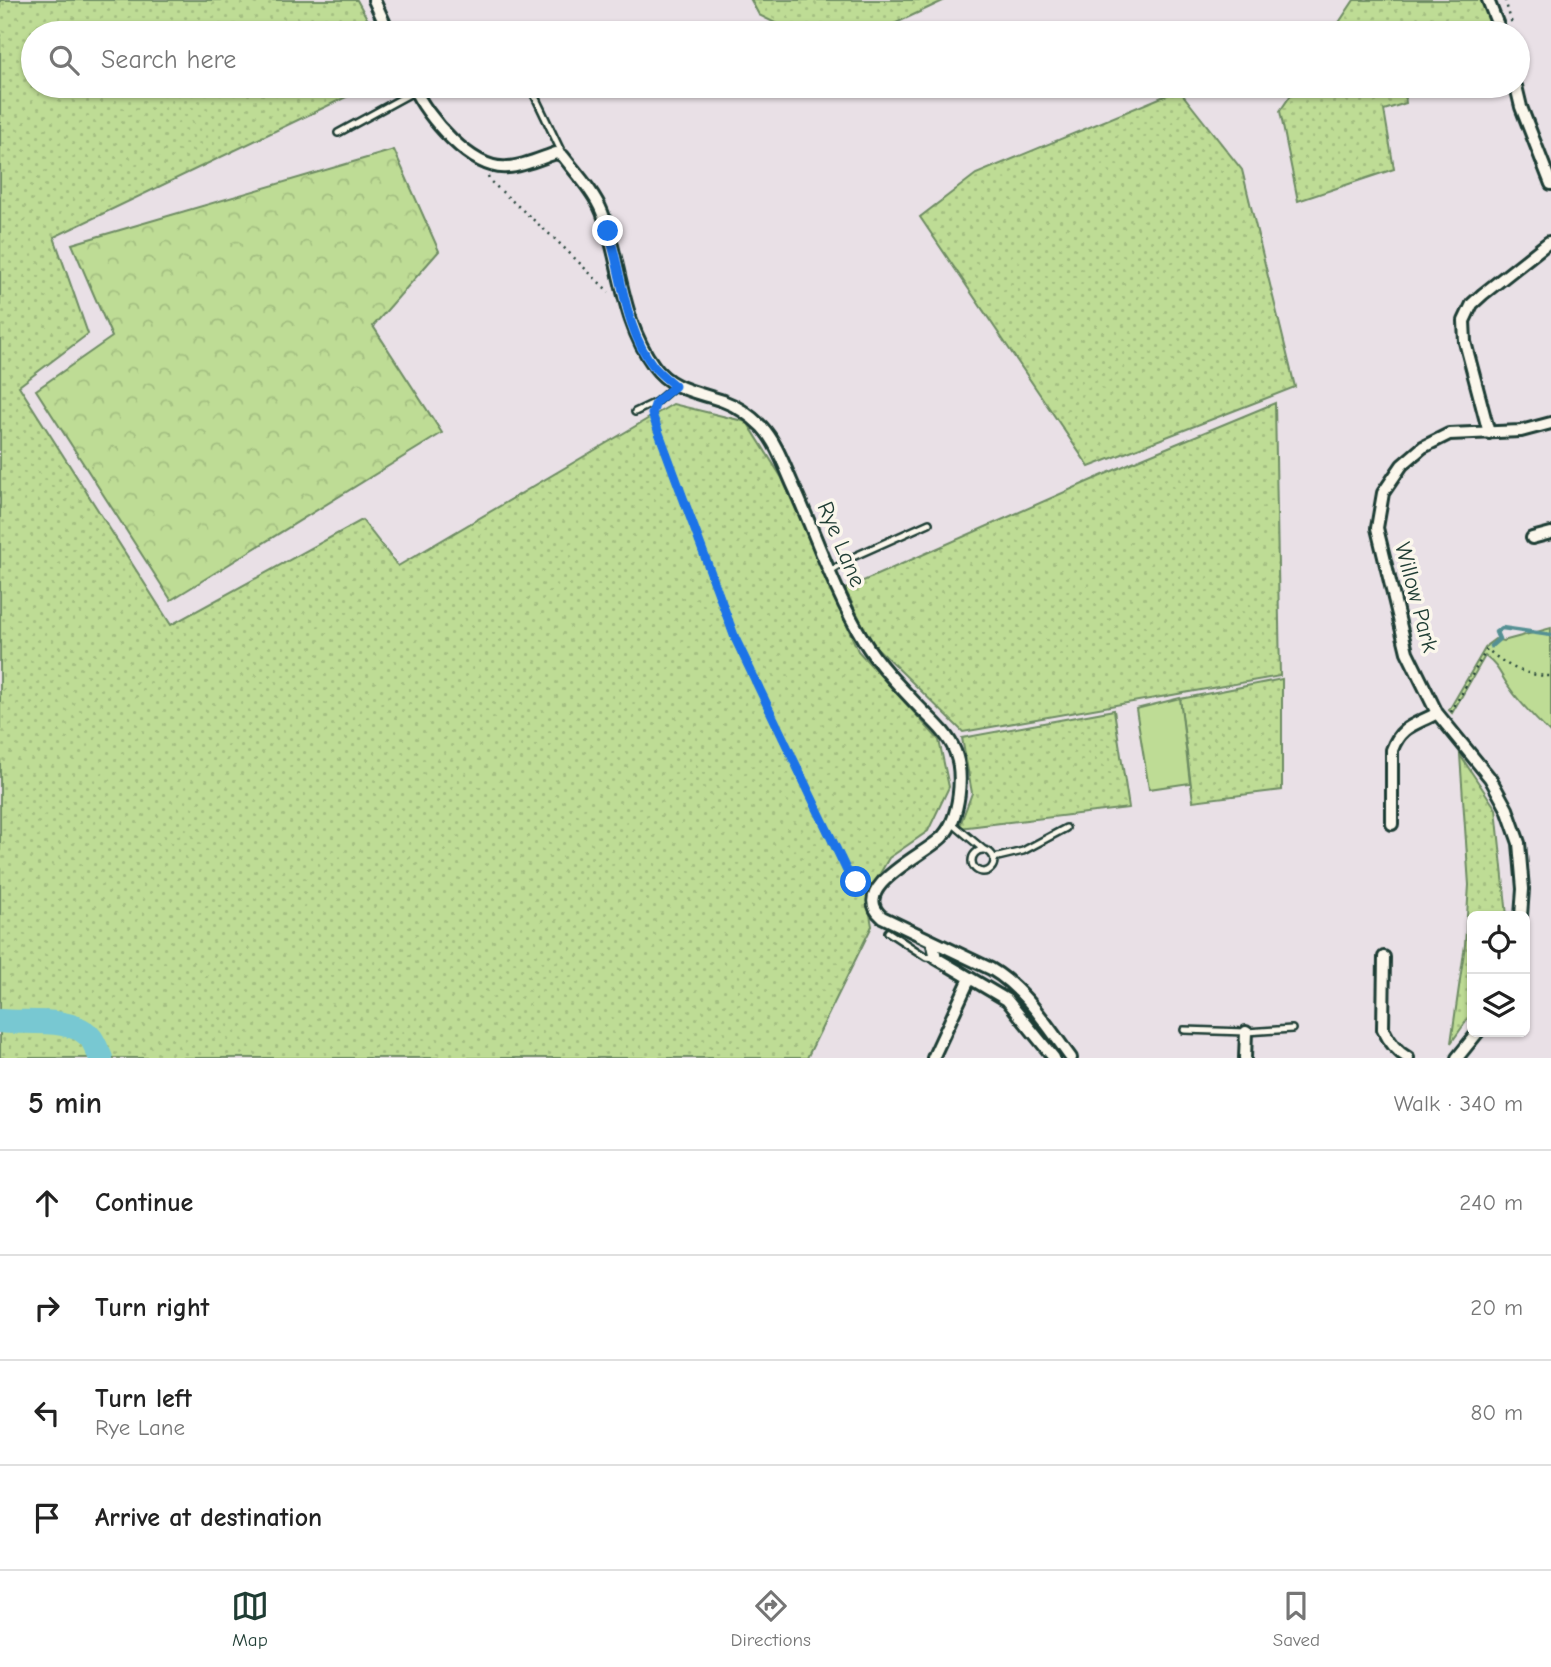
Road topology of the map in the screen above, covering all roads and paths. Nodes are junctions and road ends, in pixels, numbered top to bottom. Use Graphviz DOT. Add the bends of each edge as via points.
graph roads {
  1 [pos="374,0"];
  2 [pos="1488,0"];
  3 [pos="1505,0"];
  4 [pos="384,21"];
  5 [pos="1496,21"];
  6 [pos="1511,21"];
  7 [pos="397,98"];
  8 [pos="420,98"];
  9 [pos="536,98"];
  10 [pos="1519,98"];
  11 [pos="338,133"];
  12 [pos="563,156"];
  13 [pos="483,163"];
  14 [pos="1551,184"];
  15 [pos="1549,242"];
  16 [pos="609,292"];
  17 [pos="675,386"];
  18 [pos="656,402"];
  19 [pos="635,412"];
  20 [pos="1551,423"];
  21 [pos="1489,433"];
  22 [pos="929,523"];
  23 [pos="1551,534"];
  24 [pos="1532,538"];
  25 [pos="829,572"];
  26 [pos="1551,676"];
  27 [pos="1437,713"];
  28 [pos="1444,724"];
  29 [pos="952,823"];
  30 [pos="1392,824"];
  31 [pos="1066,828"];
  32 [pos="984,850"];
  33 [pos="994,858"];
  34 [pos="874,901"];
  35 [pos="1521,911"];
  36 [pos="888,932"];
  37 [pos="932,941"];
  38 [pos="1384,957"];
  39 [pos="936,958"];
  40 [pos="970,978"];
  41 [pos="1292,1029"];
  42 [pos="1184,1030"];
  43 [pos="1246,1031"];
  44 [pos="1474,1037"];
  45 [pos="933,1058"];
  46 [pos="1054,1058"];
  47 [pos="1070,1058"];
  48 [pos="1245,1058"];
  49 [pos="1408,1058"];
  50 [pos="1457,1058"];
  1 -- 4 [label="street"];
  2 -- 5 [label="street"];
  3 -- 6 [label="path"];
  7 -- 11 [label="lane"];
  8 -- 13 [label="street" via="453,140"];
  9 -- 12 [label="lane"];
  10 -- 14 [label="street"];
  12 -- 13 [label="street" via="556,153 509,167"];
  12 -- 17 [label="street, Rye Lane" via="601,209 616,254 626,309 642,347 655,369"];
  13 -- 16 [label="path" via="490,181"];
  15 -- 21 [label="street" via="1472,304 1464,321 1465,342"];
  17 -- 18 [label="lane"];
  17 -- 25 [label="street, Rye Lane" via="723,401 762,427 786,470"];
  18 -- 19 [label="lane"];
  18 -- 34 [label="path" via="652,414 735,638 846,869"];
  20 -- 21 [label="street, Willow Park"];
  21 -- 27 [label="street, Willow Park" via="1449,434 1423,447 1402,465 1383,493 1377,528 1404,640"];
  22 -- 25 [label="lane"];
  23 -- 24 [label="street"];
  25 -- 29 [label="street, Rye Lane" via="865,643 956,752 959,786"];
  26 -- 28 [label="path" via="1506,665 1487,649"];
  27 -- 28 [label="street, Willow Park"];
  27 -- 30 [label="street" via="1406,729 1395,741"];
  28 -- 35 [label="street, Willow Park" via="1490,778 1507,809 1519,843"];
  29 -- 32 [label="lane"];
  29 -- 34 [label="street" via="936,844 892,873 876,891"];
  31 -- 33 [label="lane" via="1023,850"];
  32 -- 33 [label="lane"];
  32 -- 33 [label="lane" via="972,859 975,869 989,870"];
  34 -- 37 [label="street" via="882,917"];
  36 -- 39 [label="lane" via="926,957"];
  37 -- 39 [label="street"];
  37 -- 47 [label="street" via="1008,980"];
  38 -- 49 [label="street" via="1383,1030 1392,1046"];
  39 -- 40 [label="street"];
  40 -- 45 [label="street"];
  40 -- 46 [label="street" via="1007,1000"];
  41 -- 43 [label="lane"];
  42 -- 43 [label="lane"];
  43 -- 48 [label="street"];
  44 -- 50 [label="street"];
}
